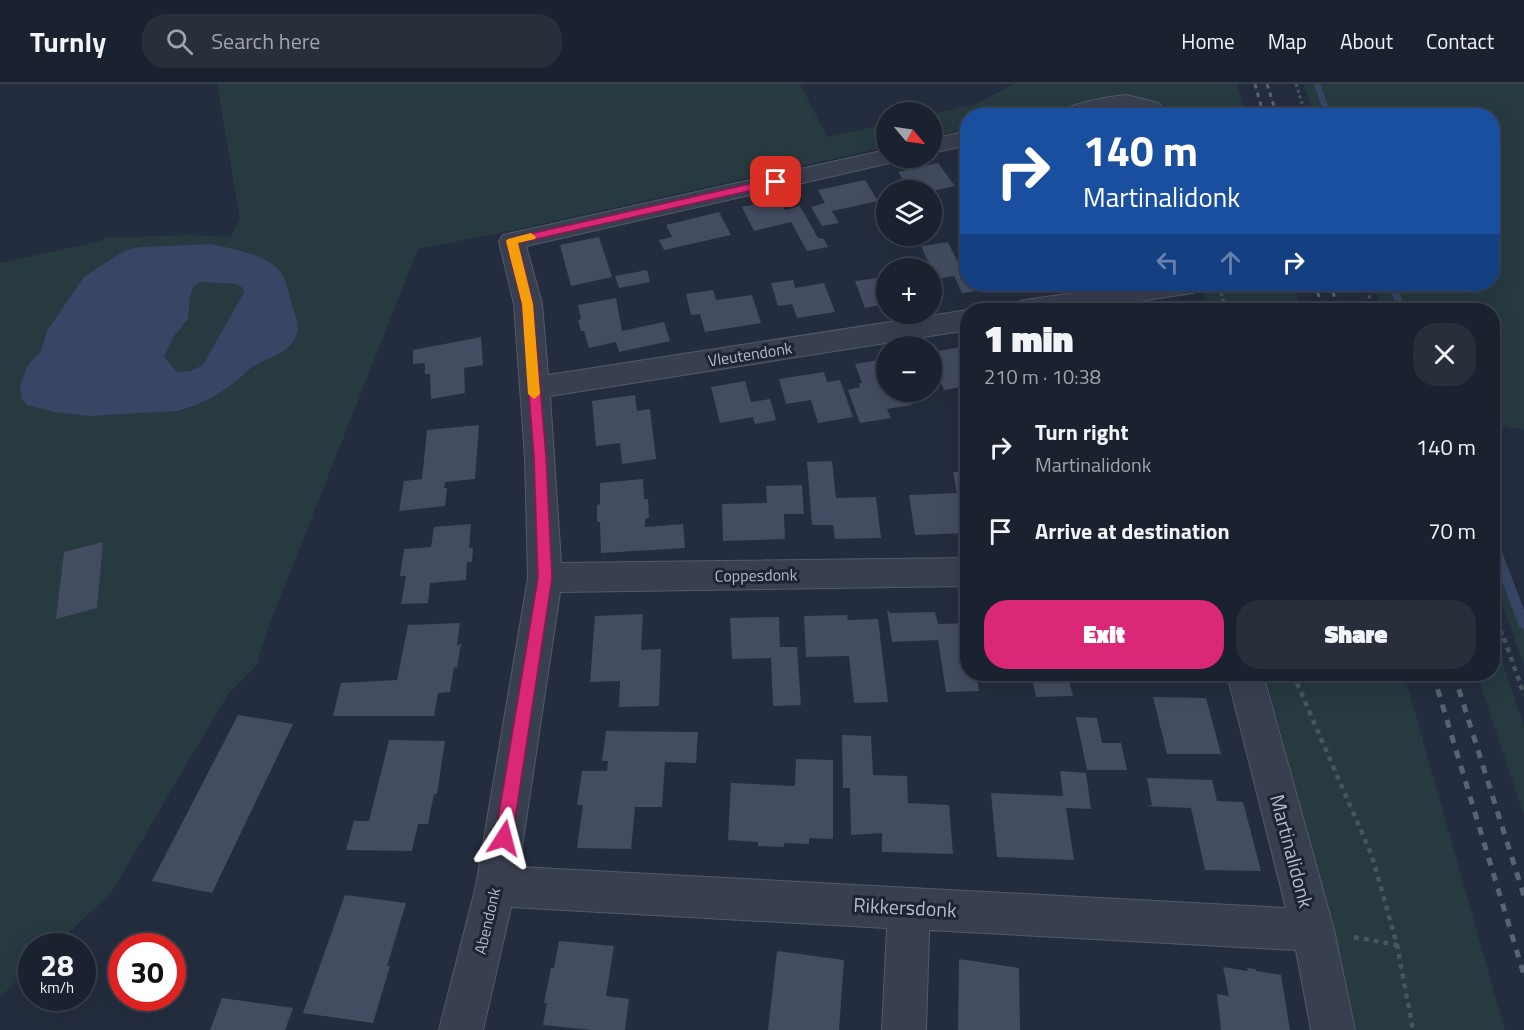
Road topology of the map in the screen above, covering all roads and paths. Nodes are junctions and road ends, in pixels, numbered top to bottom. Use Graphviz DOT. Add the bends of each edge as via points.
graph roads {
  1 [pos="1296,84"];
  2 [pos="1097,108"];
  3 [pos="1149,108"];
  4 [pos="1304,108"];
  5 [pos="960,140"];
  6 [pos="942,144"];
  7 [pos="876,158"];
  8 [pos="1147,291"];
  9 [pos="1070,303"];
  10 [pos="960,321"];
  11 [pos="533,388"];
  12 [pos="960,572"];
  13 [pos="545,578"];
  14 [pos="1500,628"];
  15 [pos="1247,681"];
  16 [pos="1296,681"];
  17 [pos="1524,695"];
  18 [pos="496,886"];
  19 [pos="909,907"];
  20 [pos="1313,930"];
  21 [pos="461,1030"];
  22 [pos="904,1030"];
  23 [pos="1333,1030"];
  24 [pos="1413,1030"];
  1 -- 4 [label="path"];
  2 -- 3 [label="street" via="1125,101"];
  5 -- 6 [label="street"];
  7 -- 11 [label="street, Abendonk" via="512,241 528,304"];
  8 -- 9 [label="street"];
  10 -- 11 [label="street, Vleutendonk"];
  11 -- 13 [label="street, Abendonk"];
  12 -- 13 [label="street, Coppesdonk"];
  13 -- 18 [label="street, Abendonk"];
  14 -- 17 [label="path"];
  15 -- 20 [label="street, Martinalidonk"];
  16 -- 24 [label="path" via="1372,856 1398,945"];
  18 -- 19 [label="street, Rikkersdonk"];
  18 -- 21 [label="street, Abendonk"];
  19 -- 20 [label="street, Rikkersdonk"];
  19 -- 22 [label="street"];
  20 -- 23 [label="street, Martinalidonk"];
}
